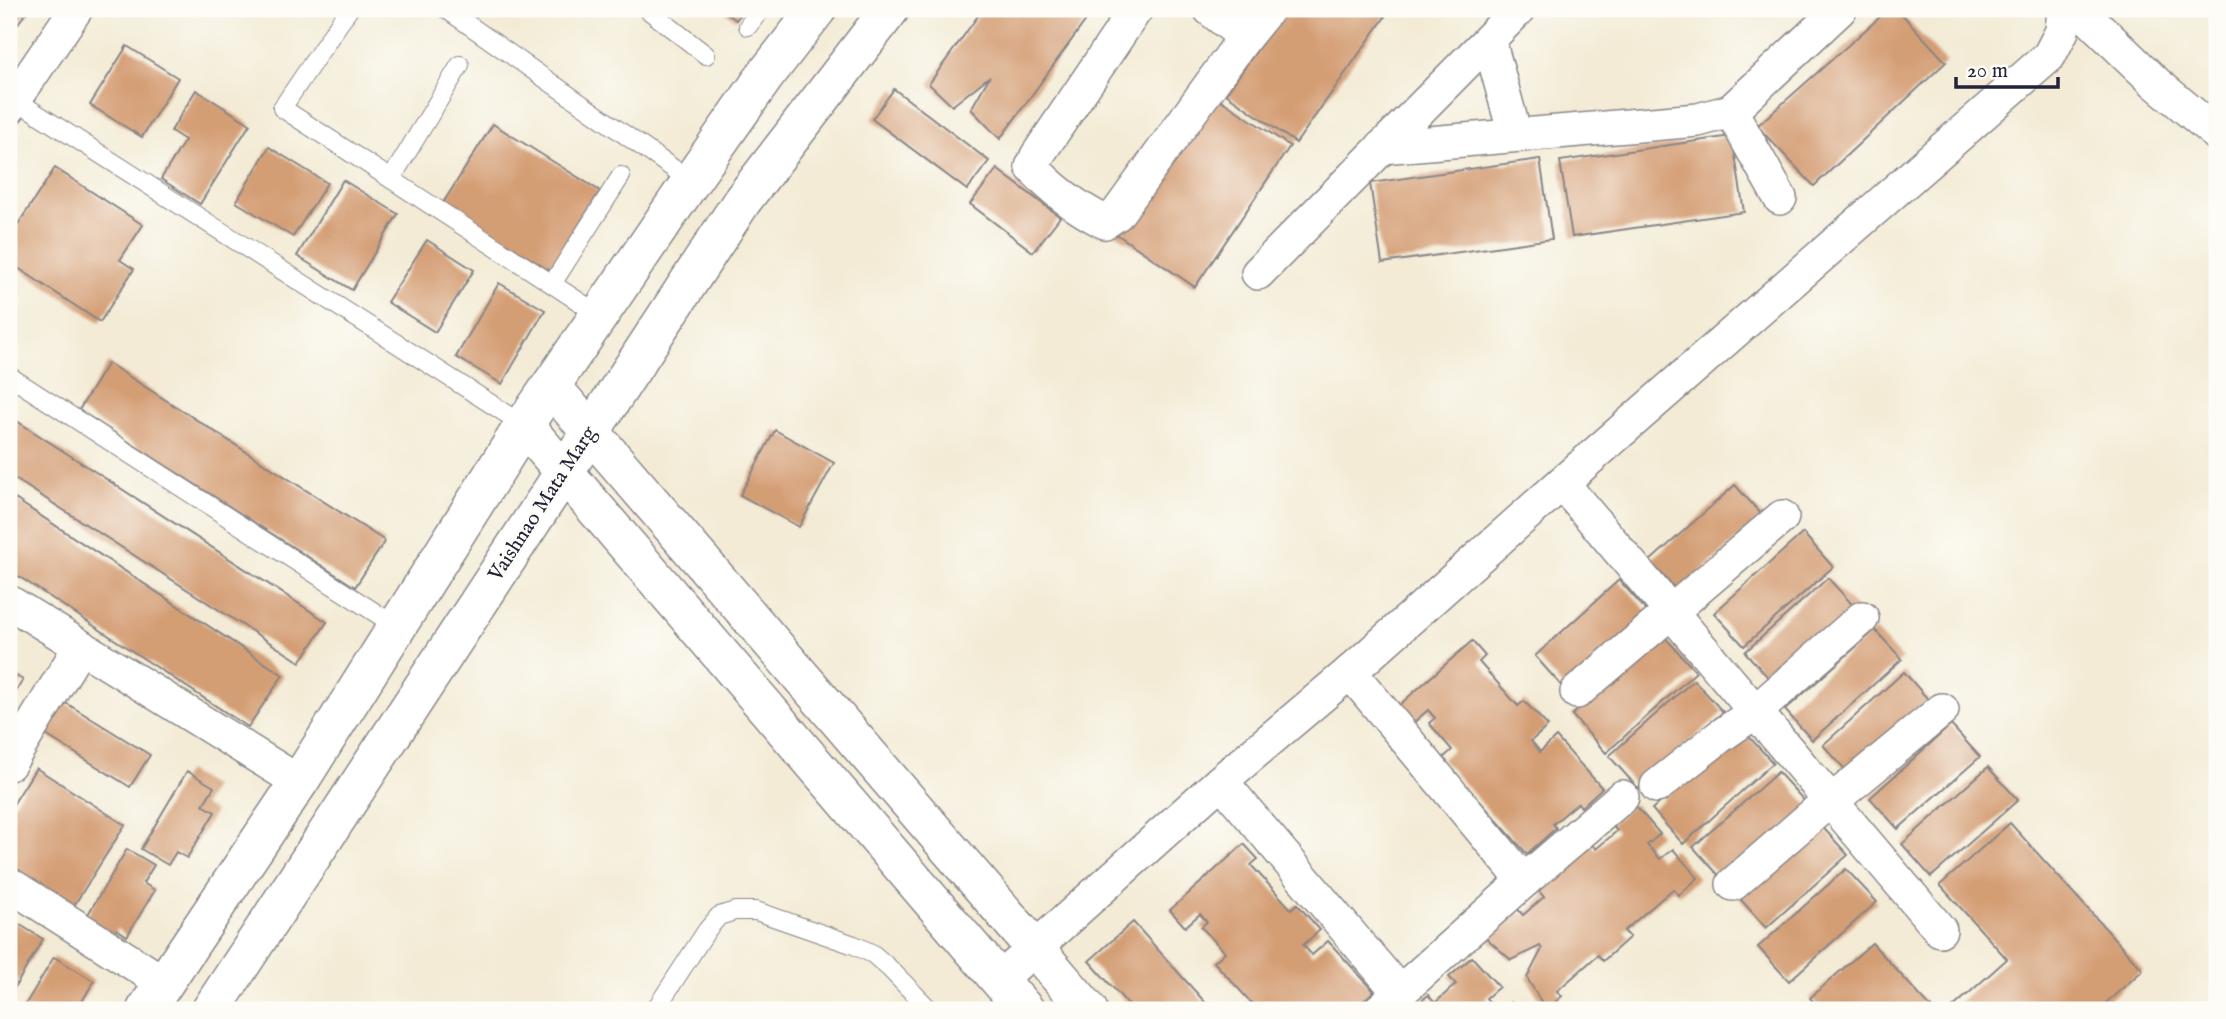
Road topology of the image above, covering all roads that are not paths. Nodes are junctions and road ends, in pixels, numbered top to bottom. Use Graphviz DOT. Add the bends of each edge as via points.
graph roads {
  1 [pos="76,9"];
  2 [pos="349,9"];
  3 [pos="446,9"];
  4 [pos="647,9"];
  5 [pos="761,9"];
  6 [pos="817,9"];
  7 [pos="890,9"];
  8 [pos="1136,9"];
  9 [pos="1210,9"];
  10 [pos="1268,9"];
  11 [pos="1519,9"];
  12 [pos="1840,9"];
  13 [pos="2064,9"];
  14 [pos="2079,9"];
  15 [pos="748,26"];
  16 [pos="1245,37"];
  17 [pos="1489,40"];
  18 [pos="706,55"];
  19 [pos="460,65"];
  20 [pos="12,104"];
  21 [pos="1731,111"];
  22 [pos="2217,134"];
  23 [pos="1515,135"];
  24 [pos="1382,147"];
  25 [pos="621,176"];
  26 [pos="391,179"];
  27 [pos="691,181"];
  28 [pos="1780,198"];
  29 [pos="1258,273"];
  30 [pos="552,284"];
  31 [pos="598,314"];
  32 [pos="9,376"];
  33 [pos="551,386"];
  34 [pos="524,425"];
  35 [pos="591,432"];
  36 [pos="565,471"];
  37 [pos="1562,483"];
  38 [pos="1782,517"];
  39 [pos="9,602"];
  40 [pos="1672,613"];
  41 [pos="1861,618"];
  42 [pos="396,626"];
  43 [pos="80,647"];
  44 [pos="1350,672"];
  45 [pos="1577,692"];
  46 [pos="1942,710"];
  47 [pos="1755,712"];
  48 [pos="9,764"];
  49 [pos="1220,781"];
  50 [pos="299,782"];
  51 [pos="1657,786"];
  52 [pos="1622,797"];
  53 [pos="1830,800"];
  54 [pos="1524,881"];
  55 [pos="9,884"];
  56 [pos="1733,884"];
  57 [pos="1940,930"];
  58 [pos="1033,947"];
  59 [pos="999,980"];
  60 [pos="155,997"];
  61 [pos="1390,1001"];
  62 [pos="211,1010"];
  63 [pos="656,1010"];
  64 [pos="930,1010"];
  65 [pos="1026,1010"];
  66 [pos="1088,1010"];
  1 -- 20 [label="street"];
  2 -- 26 [label="lane" via="282,108"];
  3 -- 27 [label="lane"];
  4 -- 18 [label="lane"];
  5 -- 15 [label="lane"];
  6 -- 27 [label="main road"];
  7 -- 35 [label="main road, Vaishnao Mata Marg" via="742,201"];
  8 -- 16 [label="street" via="1032,167 1105,222 1117,214"];
  9 -- 16 [label="street"];
  10 -- 16 [label="street"];
  11 -- 17 [label="street"];
  12 -- 21 [label="street"];
  13 -- 37 [label="street" via="2062,31 2049,56"];
  14 -- 22 [label="street" via="2155,83"];
  17 -- 23 [label="street"];
  17 -- 24 [label="street"];
  19 -- 26 [label="lane"];
  20 -- 34 [label="lane"];
  21 -- 23 [label="street" via="1698,120"];
  21 -- 28 [label="street"];
  23 -- 24 [label="street"];
  24 -- 29 [label="street"];
  25 -- 30 [label="lane"];
  26 -- 30 [label="lane"];
  27 -- 31 [label="main road"];
  30 -- 31 [label="lane"];
  31 -- 33 [label="main road"];
  32 -- 42 [label="lane"];
  33 -- 34 [label="main road"];
  33 -- 35 [label="main road"];
  34 -- 36 [label="main road"];
  34 -- 42 [label="main road"];
  35 -- 36 [label="main road, Vaishnao Mata Marg"];
  35 -- 58 [label="main road"];
  36 -- 59 [label="main road"];
  36 -- 62 [label="main road, Vaishnao Mata Marg"];
  37 -- 40 [label="street"];
  37 -- 44 [label="street"];
  38 -- 40 [label="street"];
  39 -- 43 [label="street"];
  40 -- 45 [label="street"];
  40 -- 47 [label="street"];
  41 -- 47 [label="street"];
  42 -- 50 [label="main road"];
  43 -- 48 [label="street"];
  43 -- 50 [label="street"];
  44 -- 49 [label="street"];
  44 -- 54 [label="street"];
  46 -- 53 [label="street"];
  47 -- 51 [label="street"];
  47 -- 53 [label="street"];
  49 -- 58 [label="street"];
  49 -- 61 [label="street"];
  50 -- 60 [label="main road"];
  52 -- 54 [label="street"];
  53 -- 56 [label="street"];
  53 -- 57 [label="street"];
  54 -- 61 [label="street"];
  55 -- 60 [label="street"];
  58 -- 59 [label="street"];
  58 -- 66 [label="main road"];
  59 -- 65 [label="main road"];
  63 -- 64 [label="lane" via="707,929 719,916 735,911 756,911 873,954"];
}
